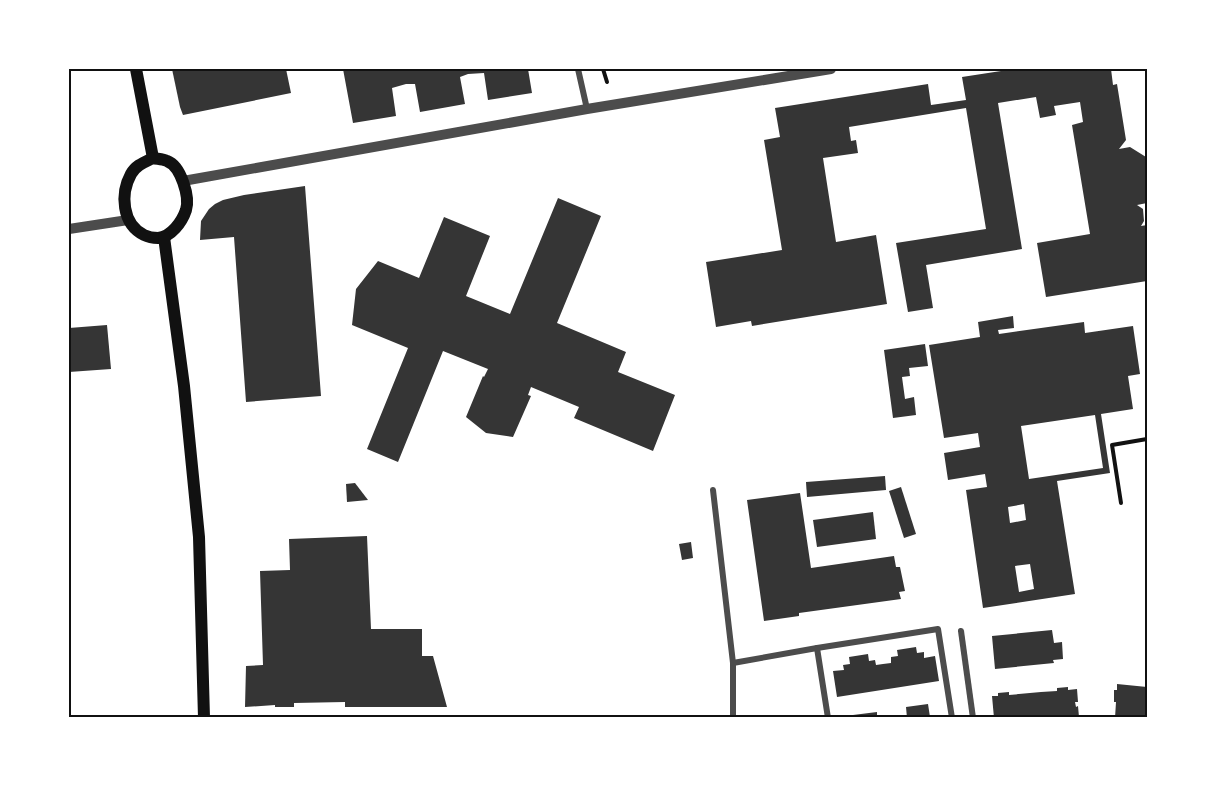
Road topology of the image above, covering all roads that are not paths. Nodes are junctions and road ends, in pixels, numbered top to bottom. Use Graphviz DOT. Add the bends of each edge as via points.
graph roads {
  1 [pos="136,69"];
  2 [pos="578,69"];
  3 [pos="831,69"];
  4 [pos="587,109"];
  5 [pos="153,158"];
  6 [pos="183,181"];
  7 [pos="128,220"];
  8 [pos="69,230"];
  9 [pos="164,237"];
  10 [pos="713,490"];
  11 [pos="960,631"];
  12 [pos="816,648"];
  13 [pos="733,663"];
  14 [pos="204,718"];
  15 [pos="733,718"];
  16 [pos="828,718"];
  17 [pos="952,718"];
  18 [pos="973,718"];
  1 -- 5 [label="main road"];
  2 -- 4 [label="street"];
  3 -- 4 [label="street"];
  4 -- 6 [label="street"];
  5 -- 6 [label="main road" via="169,161"];
  5 -- 7 [label="main road" via="132,173 124,198"];
  6 -- 9 [label="main road" via="187,209 173,231"];
  7 -- 8 [label="street"];
  7 -- 9 [label="main road" via="145,235"];
  9 -- 14 [label="main road" via="196,493"];
  10 -- 13 [label="street"];
  11 -- 18 [label="street"];
  12 -- 13 [label="street"];
  12 -- 16 [label="street"];
  12 -- 17 [label="street" via="938,629"];
  13 -- 15 [label="street"];
}
